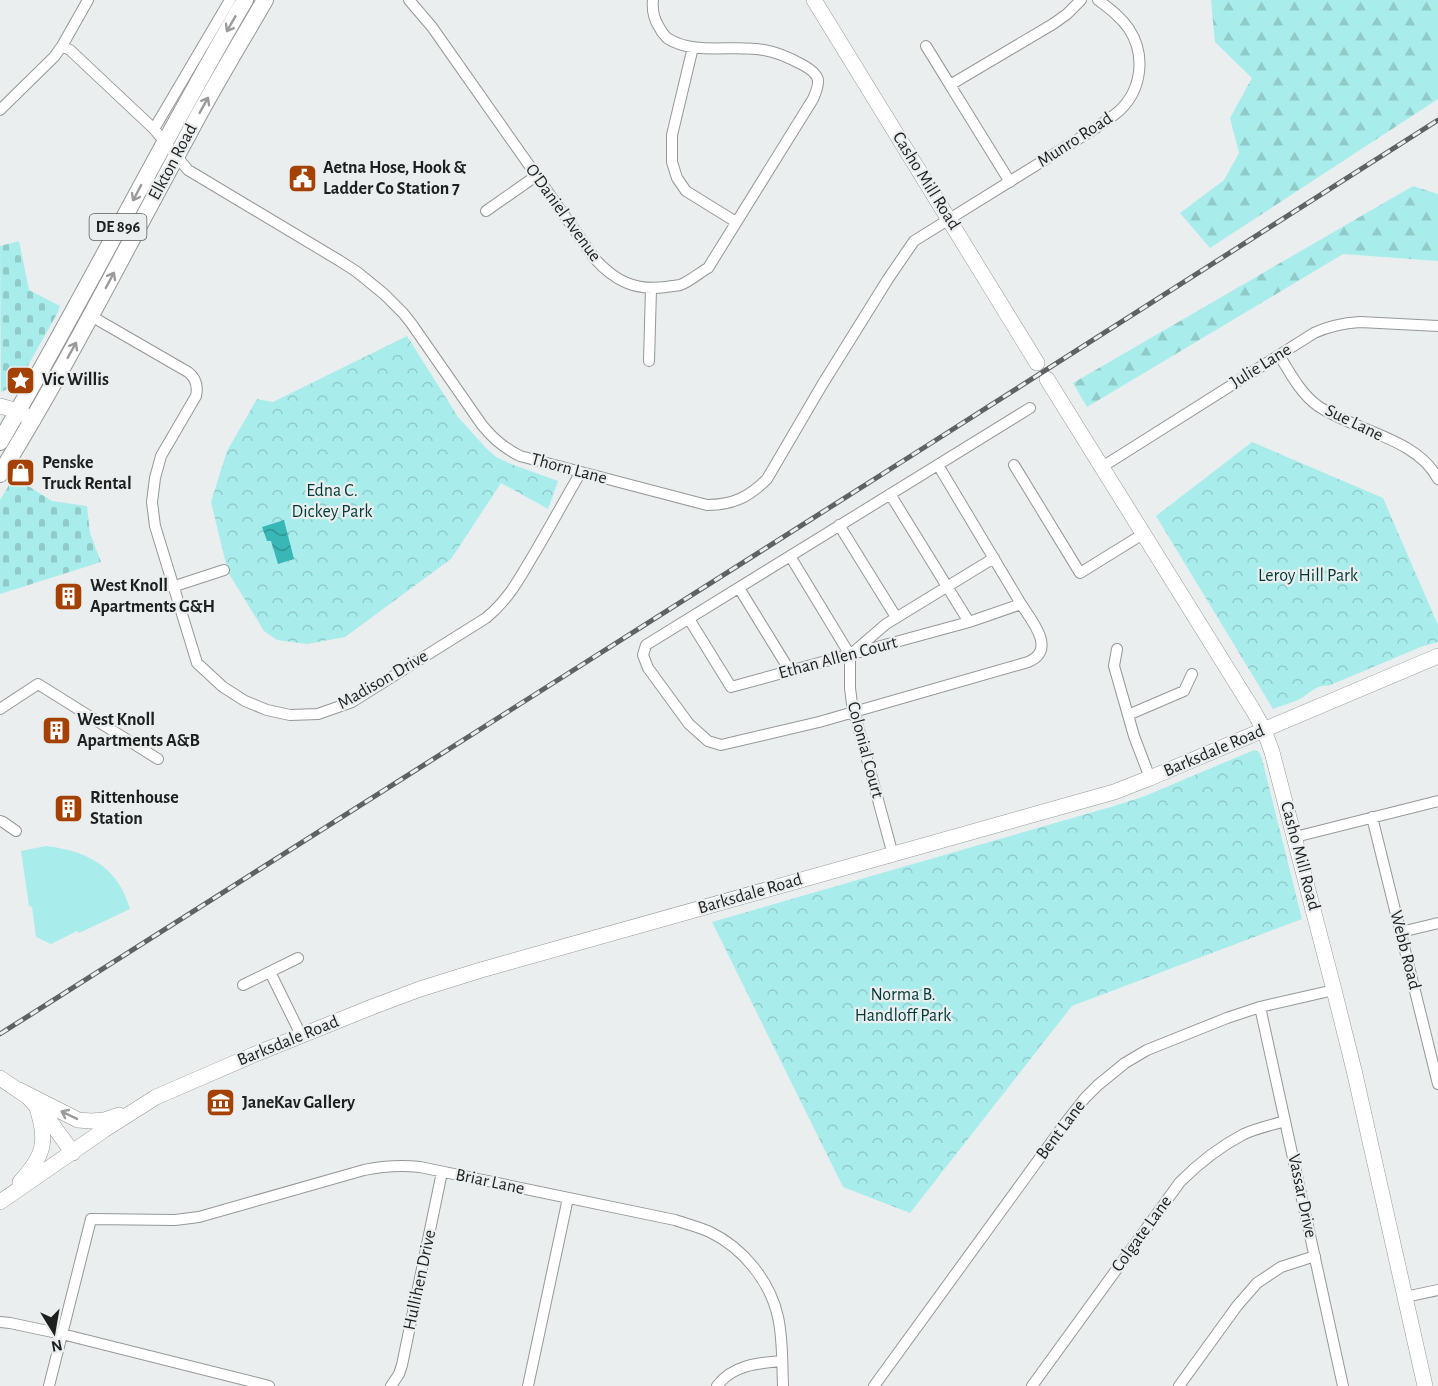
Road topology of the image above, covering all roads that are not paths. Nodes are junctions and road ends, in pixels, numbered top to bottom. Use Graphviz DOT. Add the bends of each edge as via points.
graph roads {
  1 [pos="88,0"];
  2 [pos="230,0"];
  3 [pos="245,0"];
  4 [pos="265,0"];
  5 [pos="409,0"];
  6 [pos="653,0"];
  7 [pos="814,0"];
  8 [pos="1082,0"];
  9 [pos="1098,0"];
  10 [pos="62,46"];
  11 [pos="926,46"];
  12 [pos="693,47"];
  13 [pos="950,85"];
  14 [pos="0,111"];
  15 [pos="159,135"];
  16 [pos="176,156"];
  17 [pos="536,176"];
  18 [pos="1010,182"];
  19 [pos="486,211"];
  20 [pos="950,219"];
  21 [pos="736,222"];
  22 [pos="651,289"];
  23 [pos="91,316"];
  24 [pos="1438,326"];
  25 [pos="1279,355"];
  26 [pos="649,361"];
  27 [pos="1037,363"];
  28 [pos="1047,379"];
  29 [pos="0,398"];
  30 [pos="0,406"];
  31 [pos="1030,408"];
  32 [pos="18,411"];
  33 [pos="33,420"];
  34 [pos="0,442"];
  35 [pos="938,465"];
  36 [pos="1014,465"];
  37 [pos="1102,467"];
  38 [pos="581,472"];
  39 [pos="0,474"];
  40 [pos="1438,479"];
  41 [pos="890,494"];
  42 [pos="839,525"];
  43 [pos="1143,534"];
  44 [pos="790,556"];
  45 [pos="994,558"];
  46 [pos="224,570"];
  47 [pos="946,586"];
  48 [pos="172,587"];
  49 [pos="739,588"];
  50 [pos="1021,604"];
  51 [pos="896,617"];
  52 [pos="689,619"];
  53 [pos="969,622"];
  54 [pos="1117,649"];
  55 [pos="850,655"];
  56 [pos="1438,656"];
  57 [pos="790,671"];
  58 [pos="1192,674"];
  59 [pos="0,709"];
  60 [pos="854,712"];
  61 [pos="1128,715"];
  62 [pos="1264,730"];
  63 [pos="158,759"];
  64 [pos="1150,778"];
  65 [pos="1438,801"];
  66 [pos="1372,817"];
  67 [pos="0,821"];
  68 [pos="16,831"];
  69 [pos="1295,837"];
  70 [pos="893,855"];
  71 [pos="1438,923"];
  72 [pos="1401,932"];
  73 [pos="298,958"];
  74 [pos="270,972"];
  75 [pos="243,985"];
  76 [pos="1334,990"];
  77 [pos="1260,1007"];
  78 [pos="302,1035"];
  79 [pos="1434,1046"];
  80 [pos="0,1078"];
  81 [pos="1438,1083"];
  82 [pos="19,1090"];
  83 [pos="144,1104"];
  84 [pos="36,1106"];
  85 [pos="1285,1121"];
  86 [pos="73,1153"];
  87 [pos="442,1172"];
  88 [pos="568,1198"];
  89 [pos="1,1202"];
  90 [pos="1315,1256"];
  91 [pos="1438,1290"];
  92 [pos="1405,1297"];
  93 [pos="0,1322"];
  94 [pos="62,1334"];
  95 [pos="782,1360"];
  96 [pos="876,1385"];
  97 [pos="49,1386"];
  98 [pos="268,1386"];
  99 [pos="392,1386"];
  100 [pos="528,1386"];
  101 [pos="717,1386"];
  102 [pos="783,1386"];
  103 [pos="1032,1386"];
  104 [pos="1179,1386"];
  105 [pos="1343,1386"];
  106 [pos="1425,1386"];
  1 -- 10 [label="street"];
  2 -- 15 [label="street, Elkton Road"];
  3 -- 15 [label="main road, Elkton Road / DE 896, one-way"];
  16 -- 4 [label="main road, Elkton Road / DE 896, one-way"];
  5 -- 17 [label="street, O'Daniel Avenue"];
  6 -- 12 [label="street" via="655,22 665,37"];
  7 -- 20 [label="street, Casho Mill Road"];
  8 -- 13 [label="street" via="1053,24"];
  9 -- 18 [label="street, Munro Road" via="1117,15 1134,38 1140,70 1134,92 1110,119"];
  10 -- 14 [label="street"];
  10 -- 15 [label="street, Thorn Lane"];
  11 -- 13 [label="street"];
  12 -- 21 [label="street" via="672,135 672,162 686,190"];
  12 -- 21 [label="street, O'Daniel Avenue" via="763,49 789,57 817,76 819,86 813,99"];
  13 -- 18 [label="street"];
  15 -- 16 [label="street, Thorn Lane"];
  15 -- 32 [label="main road, Elkton Road / DE 896, one-way"];
  23 -- 16 [label="main road, Elkton Road / DE 896, one-way"];
  16 -- 38 [label="street, Thorn Lane" via="188,170 340,261 384,294 411,323 494,440 520,456"];
  17 -- 19 [label="street"];
  17 -- 22 [label="street, O'Daniel Avenue" via="604,269 628,284"];
  18 -- 20 [label="street, Munro Road"];
  20 -- 27 [label="street, Casho Mill Road"];
  20 -- 38 [label="street, Thorn Lane" via="914,241 767,479 747,497 707,505"];
  21 -- 22 [label="street, O'Daniel Avenue" via="708,268 681,285"];
  22 -- 26 [label="street"];
  33 -- 23 [label="main road, Elkton Road / DE 896, one-way"];
  23 -- 48 [label="street, Madison Drive" via="195,379 198,391 161,456 152,502"];
  24 -- 25 [label="street, Julie Lane" via="1348,322 1314,333"];
  25 -- 37 [label="street, Julie Lane"];
  25 -- 40 [label="street, Sue Lane" via="1302,391 1317,405 1409,449 1430,466"];
  28 -- 37 [label="street, Casho Mill Road"];
  29 -- 32 [label="street"];
  30 -- 32 [label="street"];
  31 -- 35 [label="street"];
  32 -- 33 [label="street"];
  32 -- 34 [label="main road, DE 896"];
  33 -- 39 [label="main road, DE 896"];
  35 -- 41 [label="street"];
  35 -- 45 [label="street"];
  36 -- 43 [label="street" via="1080,573"];
  37 -- 43 [label="street, Casho Mill Road"];
  38 -- 48 [label="street, Madison Drive" via="500,606 352,702 326,711 290,715 267,710 223,687 197,663"];
  41 -- 42 [label="street"];
  41 -- 47 [label="street"];
  42 -- 44 [label="street"];
  42 -- 51 [label="street"];
  43 -- 62 [label="street, Casho Mill Road"];
  44 -- 49 [label="street"];
  44 -- 55 [label="street"];
  45 -- 47 [label="street"];
  45 -- 50 [label="street"];
  46 -- 48 [label="street"];
  47 -- 51 [label="street"];
  47 -- 53 [label="street"];
  49 -- 52 [label="street"];
  49 -- 57 [label="street"];
  50 -- 53 [label="street, Ethan Allen Court"];
  50 -- 60 [label="street" via="1040,636 1042,648 1036,658"];
  51 -- 55 [label="street"];
  52 -- 57 [label="street, Ethan Allen Court" via="731,687"];
  52 -- 60 [label="street" via="646,645 643,655 648,668 689,724 708,741 721,746"];
  53 -- 55 [label="street, Ethan Allen Court"];
  54 -- 61 [label="street" via="1114,666"];
  55 -- 57 [label="street, Ethan Allen Court"];
  55 -- 60 [label="street, Colonial Court"];
  56 -- 62 [label="street, Barksdale Road"];
  58 -- 61 [label="street" via="1184,691"];
  59 -- 63 [label="street" via="38,684"];
  60 -- 70 [label="street, Colonial Court"];
  61 -- 64 [label="street"];
  62 -- 64 [label="street, Barksdale Road"];
  62 -- 69 [label="street, Casho Mill Road"];
  64 -- 70 [label="street, Barksdale Road" via="1086,801"];
  65 -- 66 [label="street"];
  66 -- 69 [label="street"];
  66 -- 72 [label="street, Webb Road"];
  67 -- 68 [label="street"];
  69 -- 76 [label="street, Casho Mill Road"];
  70 -- 78 [label="street, Barksdale Road" via="472,973"];
  71 -- 72 [label="street"];
  72 -- 79 [label="street, Webb Road"];
  73 -- 74 [label="street"];
  74 -- 75 [label="street"];
  74 -- 78 [label="street"];
  76 -- 77 [label="street, Bent Lane"];
  76 -- 92 [label="street, Casho Mill Road"];
  77 -- 85 [label="street, Vassar Drive"];
  77 -- 96 [label="street, Bent Lane" via="1147,1050 1085,1098"];
  78 -- 83 [label="street, Barksdale Road"];
  79 -- 81 [label="street, Webb Road"];
  80 -- 82 [label="street"];
  83 -- 82 [label="street, one-way" via="104,1120 78,1120"];
  82 -- 84 [label="street"];
  83 -- 86 [label="street, Barksdale Road"];
  84 -- 86 [label="street"];
  84 -- 89 [label="street" via="43,1128 42,1150 24,1178"];
  85 -- 90 [label="street, Vassar Drive"];
  85 -- 103 [label="street, Colgate Lane" via="1246,1133 1220,1147 1180,1182"];
  86 -- 89 [label="street, Barksdale Road"];
  87 -- 88 [label="street, Briar Lane"];
  87 -- 94 [label="street, Briar Lane" via="405,1166 379,1167 199,1217 91,1219"];
  87 -- 99 [label="street, Hullihen Drive" via="402,1365"];
  88 -- 95 [label="street, Briar Lane" via="675,1220 724,1240 749,1262 766,1286 778,1315"];
  88 -- 100 [label="street"];
  90 -- 104 [label="street" via="1281,1267 1257,1283"];
  90 -- 105 [label="street, Vassar Drive"];
  91 -- 92 [label="street"];
  92 -- 106 [label="street, Casho Mill Road"];
  93 -- 94 [label="street"];
  94 -- 97 [label="street"];
  94 -- 98 [label="street"];
  95 -- 101 [label="street" via="731,1372"];
  95 -- 102 [label="street, Briar Lane"];
}
